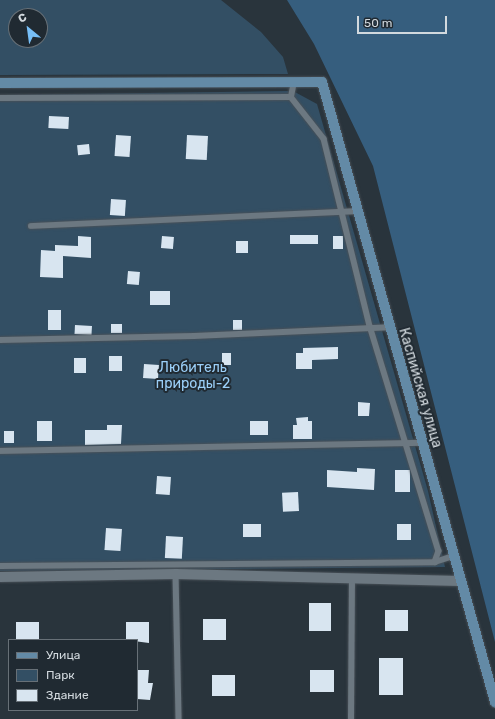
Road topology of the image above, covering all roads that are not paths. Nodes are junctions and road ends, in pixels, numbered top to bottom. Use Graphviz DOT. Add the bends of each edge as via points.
graph roads {
  1 [pos="294,81"];
  2 [pos="0,83"];
  3 [pos="290,97"];
  4 [pos="0,98"];
  5 [pos="357,211"];
  6 [pos="342,213"];
  7 [pos="31,226"];
  8 [pos="370,326"];
  9 [pos="389,327"];
  10 [pos="0,340"];
  11 [pos="422,443"];
  12 [pos="408,444"];
  13 [pos="0,451"];
  14 [pos="453,556"];
  15 [pos="435,562"];
  16 [pos="0,566"];
  17 [pos="176,574"];
  18 [pos="0,577"];
  19 [pos="352,578"];
  20 [pos="460,581"];
  21 [pos="495,702"];
  22 [pos="180,719"];
  23 [pos="351,719"];
  1 -- 2 [label="street"];
  1 -- 3 [label="lane"];
  1 -- 5 [label="street, Каспийская улица" via="322,82"];
  3 -- 4 [label="lane"];
  3 -- 6 [label="lane" via="324,139"];
  5 -- 6 [label="lane"];
  5 -- 9 [label="street, Каспийская улица"];
  6 -- 7 [label="lane"];
  6 -- 8 [label="lane"];
  8 -- 9 [label="lane"];
  8 -- 10 [label="lane" via="194,336"];
  8 -- 12 [label="lane"];
  9 -- 11 [label="street, Каспийская улица"];
  11 -- 12 [label="lane"];
  11 -- 14 [label="street, Каспийская улица"];
  12 -- 13 [label="lane"];
  12 -- 15 [label="lane" via="439,551"];
  14 -- 15 [label="lane"];
  14 -- 20 [label="street, Каспийская улица"];
  15 -- 16 [label="lane"];
  17 -- 18 [label="street"];
  17 -- 19 [label="street"];
  17 -- 22 [label="lane"];
  19 -- 20 [label="street"];
  19 -- 23 [label="lane"];
  20 -- 21 [label="street, Каспийская улица"];
}
